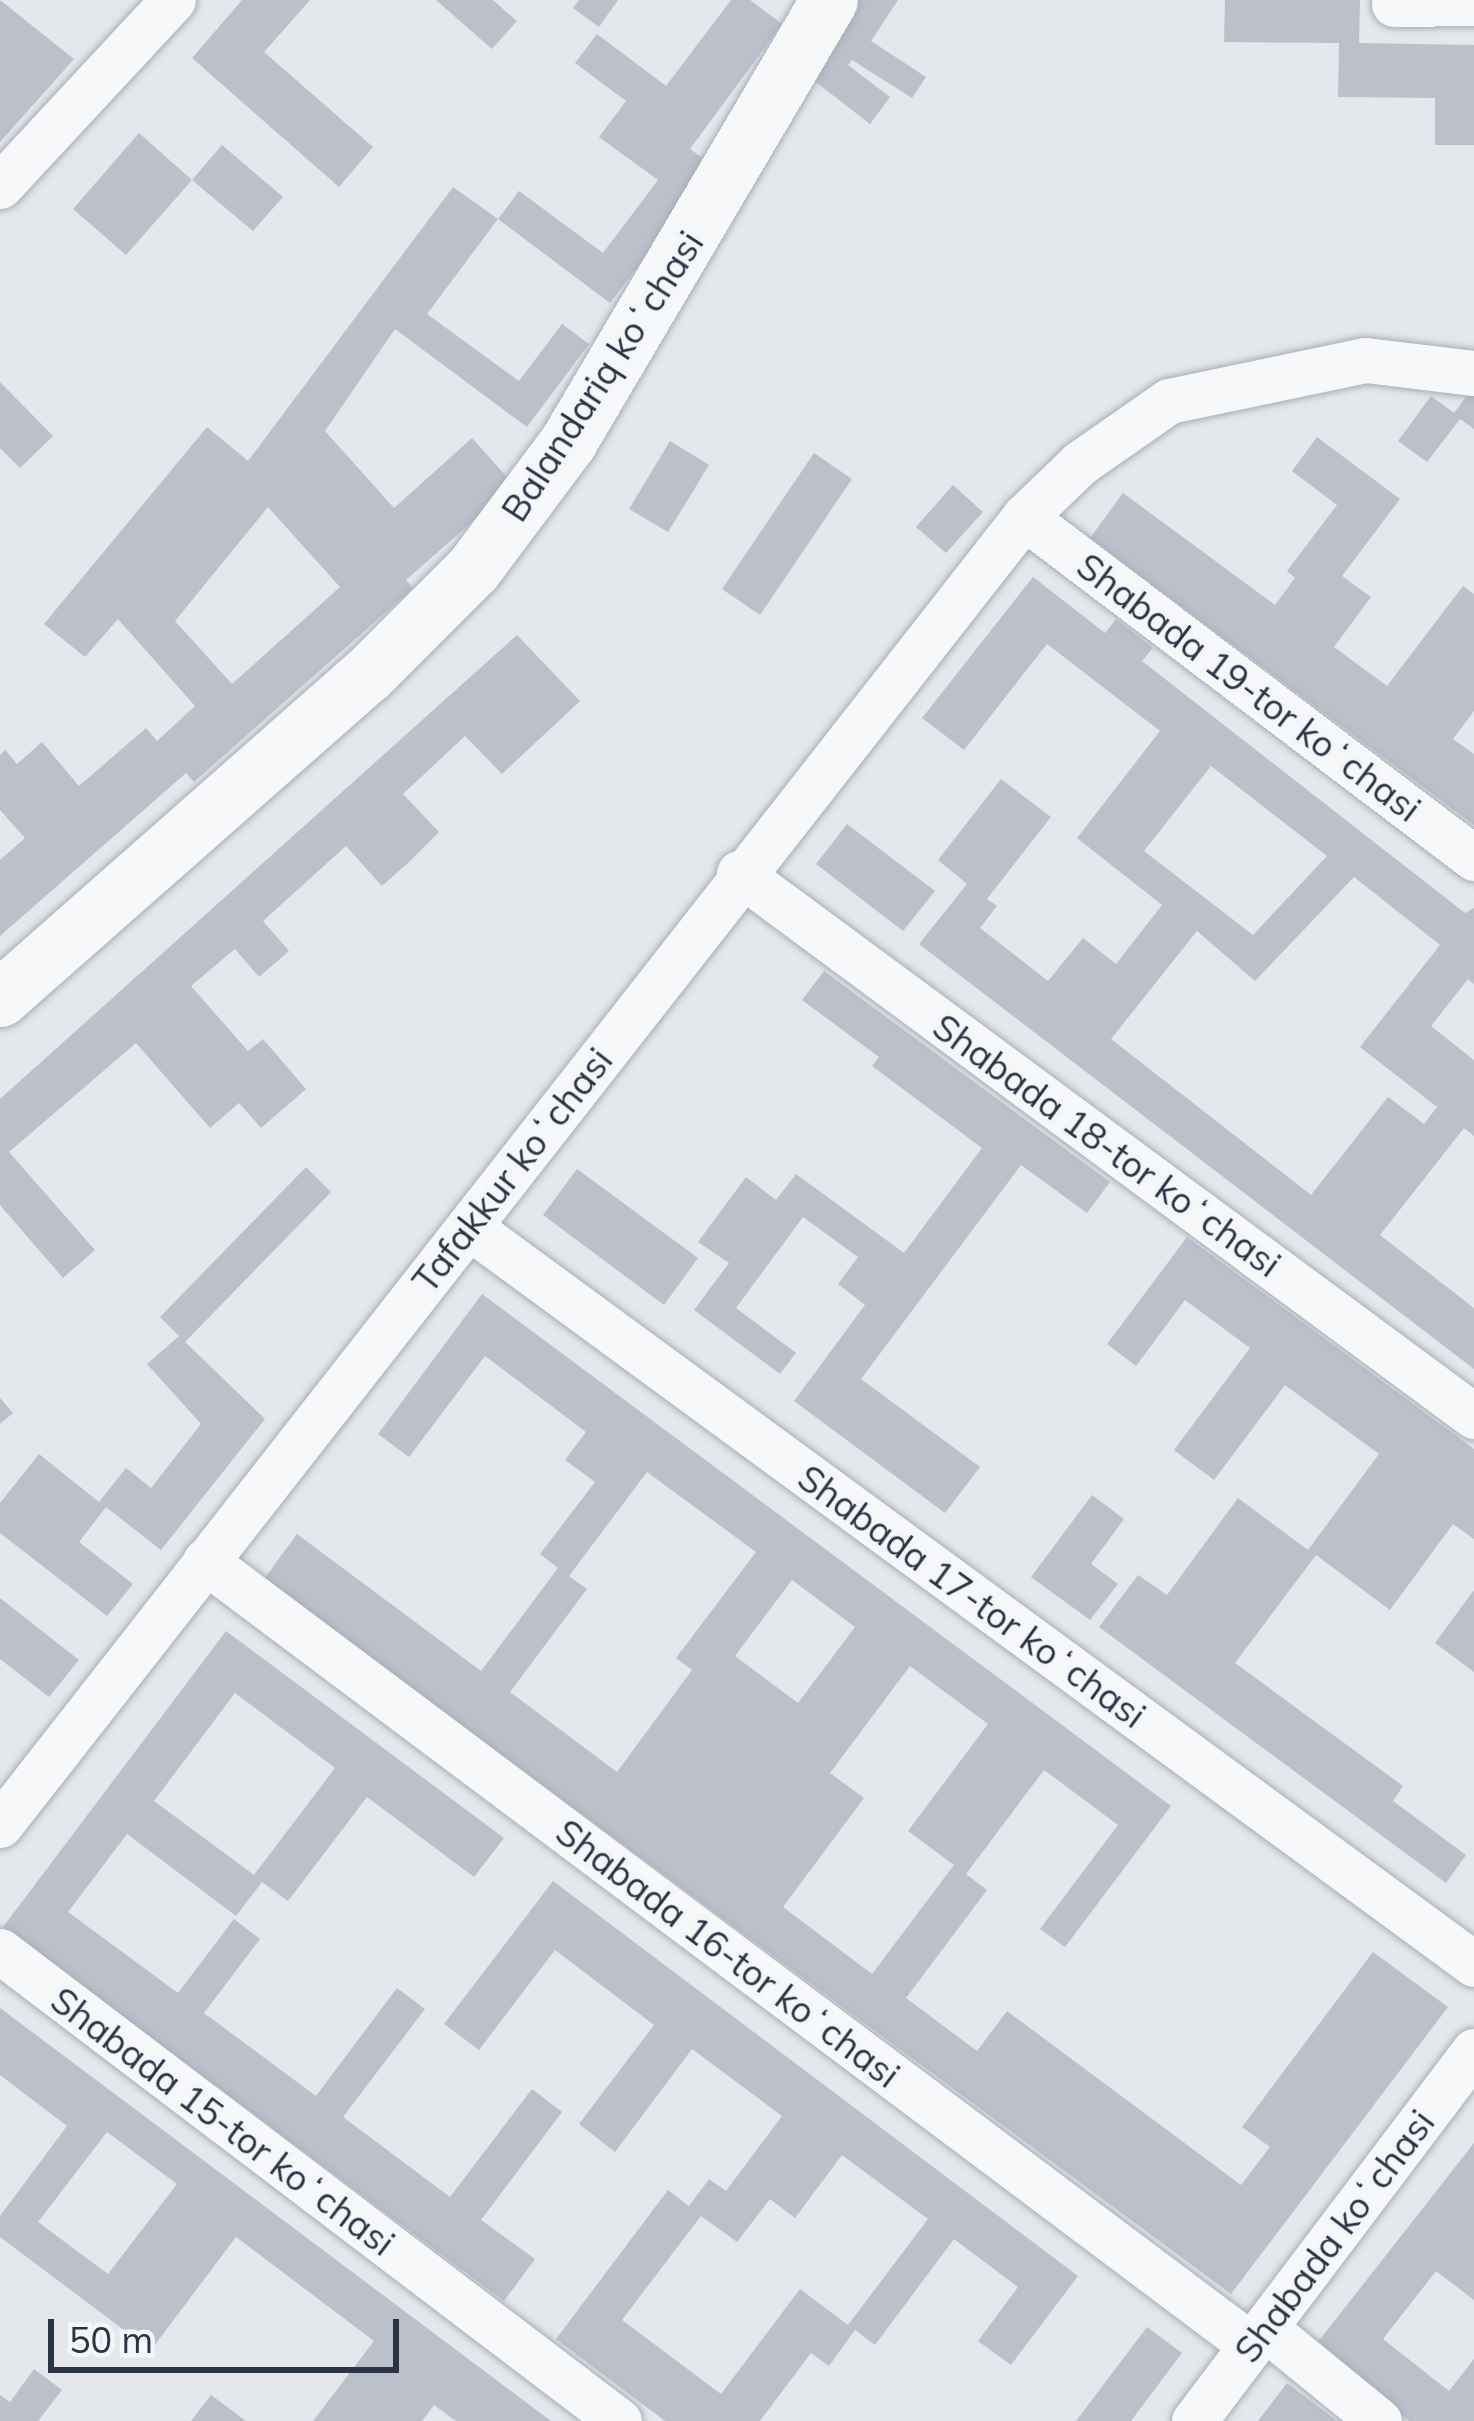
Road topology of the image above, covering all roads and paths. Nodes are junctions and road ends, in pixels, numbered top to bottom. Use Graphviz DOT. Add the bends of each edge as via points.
graph roads {
  1 [pos="173,0"];
  2 [pos="829,0"];
  3 [pos="1474,3"];
  4 [pos="1394,4"];
  5 [pos="0,186"];
  6 [pos="1474,373"];
  7 [pos="1024,517"];
  8 [pos="1474,858"];
  9 [pos="739,873"];
  10 [pos="0,998"];
  11 [pos="470,1228"];
  12 [pos="1474,1416"];
  13 [pos="205,1561"];
  14 [pos="0,1825"];
  15 [pos="0,1951"];
  16 [pos="1474,1964"];
  17 [pos="1474,2051"];
  18 [pos="1258,2337"];
  19 [pos="619,2421"];
  20 [pos="1194,2421"];
  21 [pos="1379,2421"];
  1 -- 5 [label="street"];
  2 -- 10 [label="street, Balandariq koʻchasi" via="568,442 472,569 367,675"];
  3 -- 4 [label="street"];
  6 -- 7 [label="street, Tafakkur koʻchasi" via="1366,360 1169,401 1080,463"];
  7 -- 8 [label="street, Shabada 19-tor koʻchasi"];
  7 -- 9 [label="street, Tafakkur koʻchasi"];
  9 -- 11 [label="street, Tafakkur koʻchasi"];
  9 -- 12 [label="street, Shabada 18-tor koʻchasi"];
  11 -- 13 [label="street, Tafakkur koʻchasi"];
  11 -- 16 [label="street, Shabada 17-tor koʻchasi"];
  13 -- 14 [label="street, Tafakkur koʻchasi"];
  13 -- 18 [label="street, Shabada 16-tor koʻchasi"];
  15 -- 19 [label="street, Shabada 15-tor koʻchasi"];
  17 -- 18 [label="street, Shabada koʻchasi"];
  18 -- 20 [label="street, Shabada koʻchasi"];
  18 -- 21 [label="street, Shabada 16-tor koʻchasi"];
}
